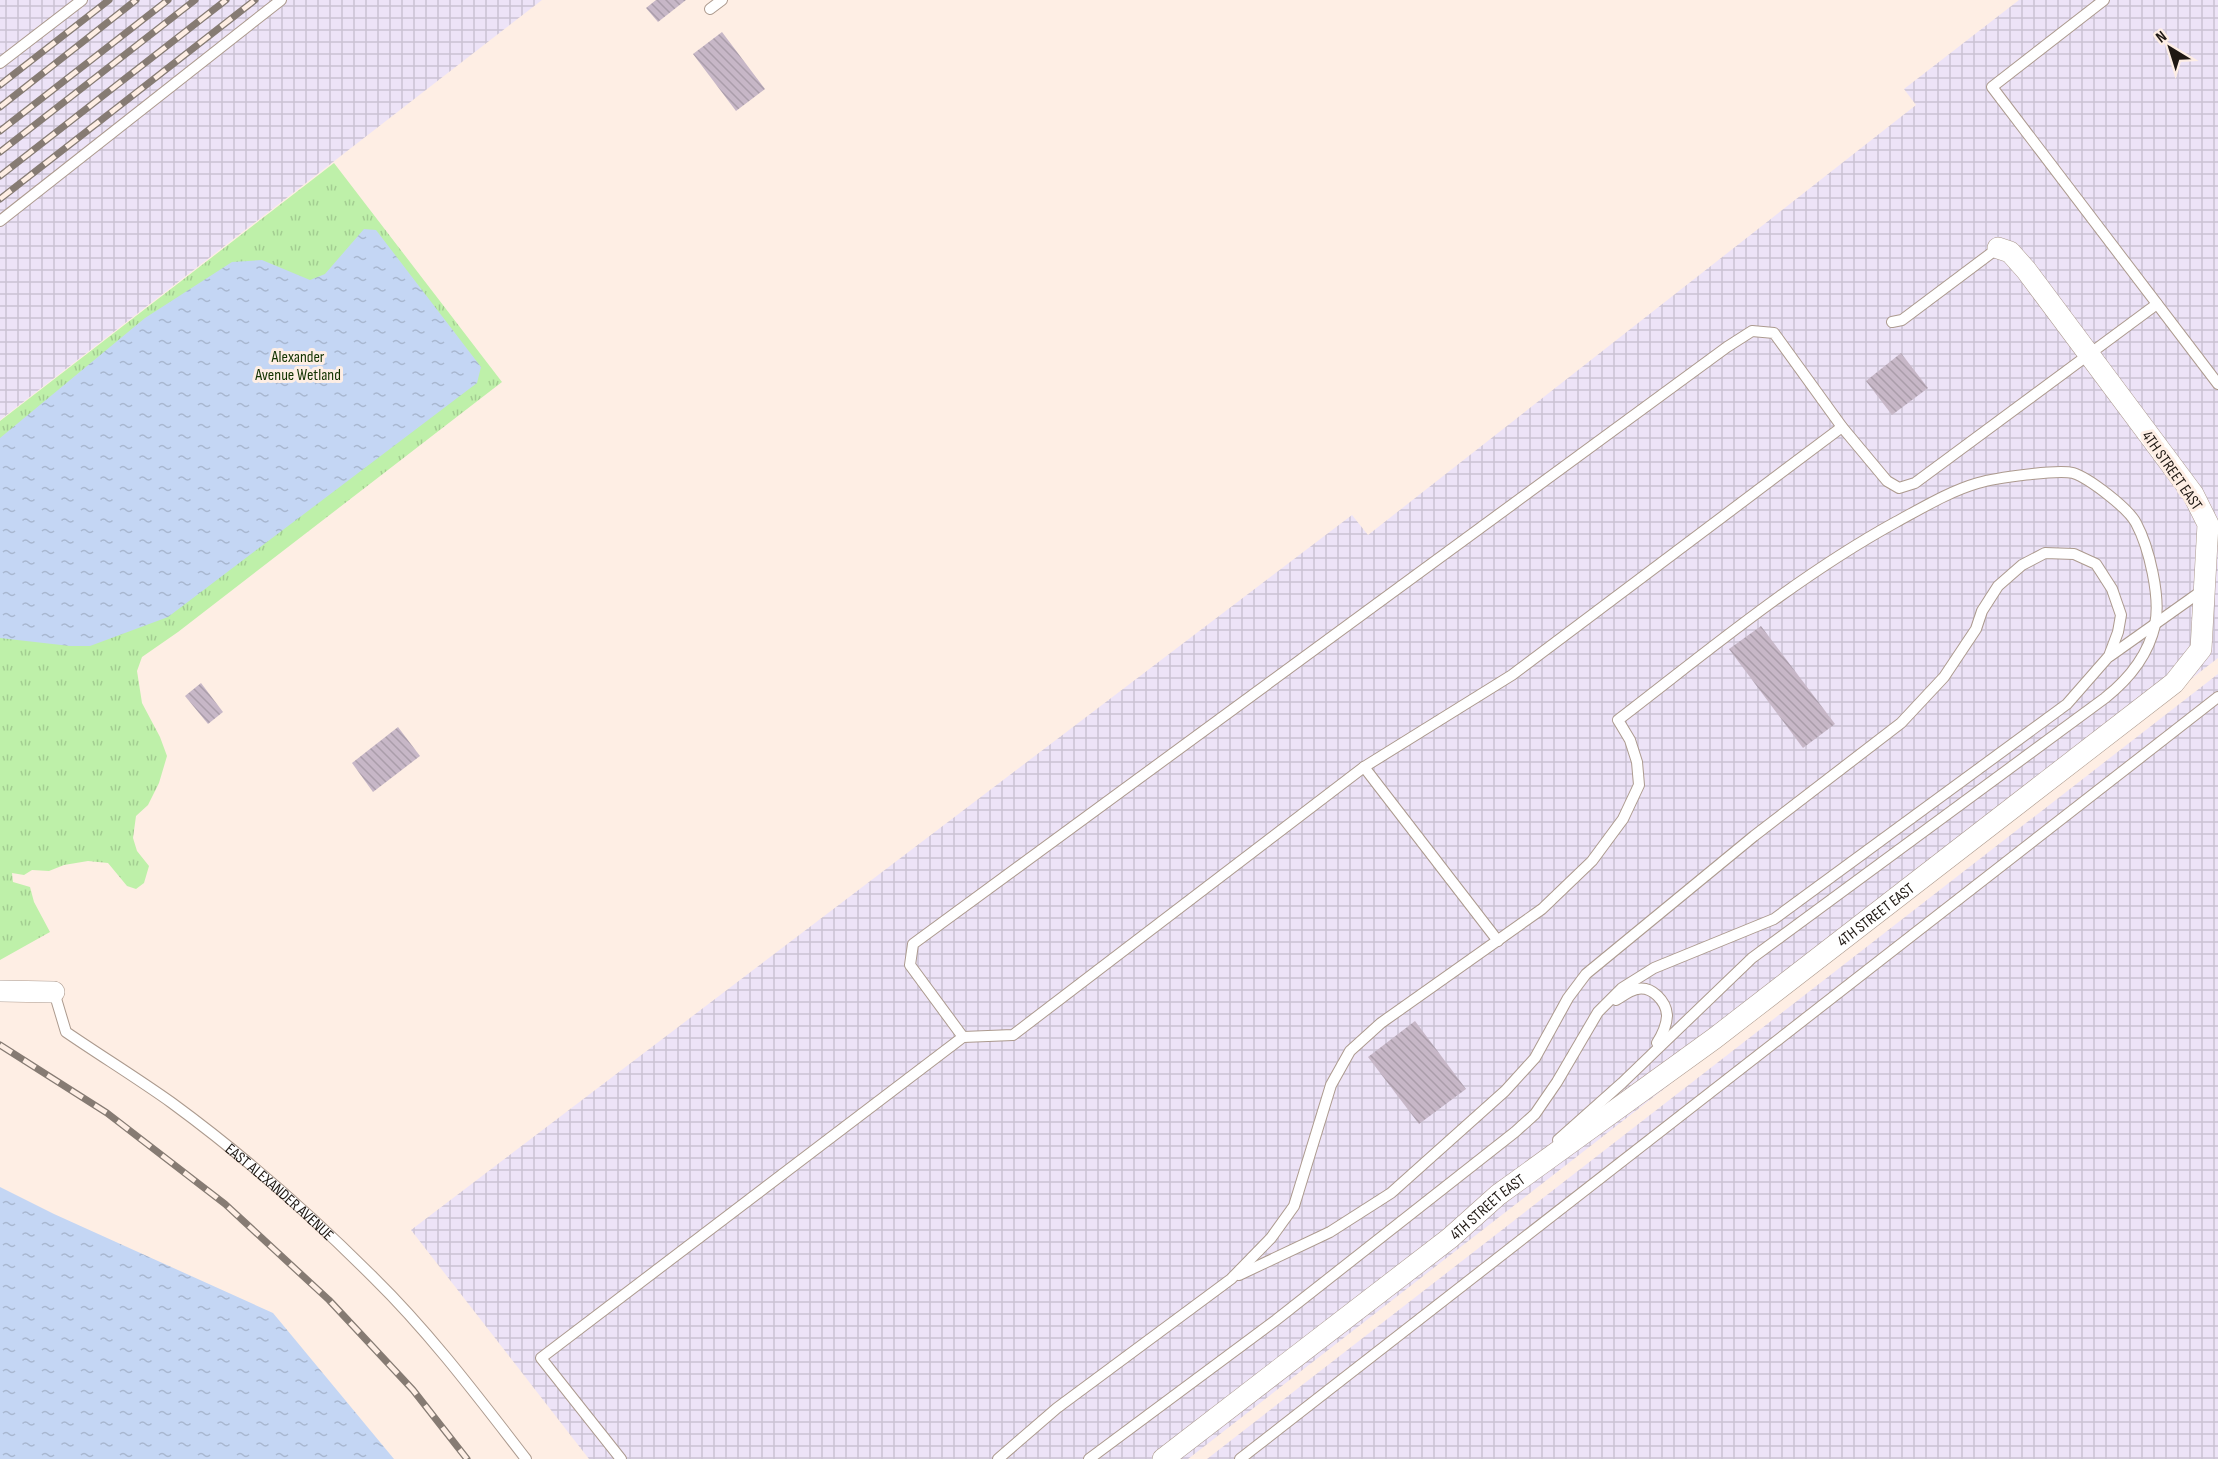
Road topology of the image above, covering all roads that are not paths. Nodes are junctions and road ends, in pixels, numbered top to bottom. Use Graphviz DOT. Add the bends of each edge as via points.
graph roads {
  1 [pos="82,0"];
  2 [pos="281,0"];
  3 [pos="722,0"];
  4 [pos="2104,0"];
  5 [pos="710,9"];
  6 [pos="0,63"];
  7 [pos="0,221"];
  8 [pos="1998,248"];
  9 [pos="2157,304"];
  10 [pos="1892,322"];
  11 [pos="2089,354"];
  12 [pos="2218,384"];
  13 [pos="1842,427"];
  14 [pos="2203,590"];
  15 [pos="2155,626"];
  16 [pos="2109,656"];
  17 [pos="2218,697"];
  18 [pos="1364,767"];
  19 [pos="1498,940"];
  20 [pos="0,991"];
  21 [pos="54,992"];
  22 [pos="1598,1012"];
  23 [pos="963,1037"];
  24 [pos="1649,1056"];
  25 [pos="1498,1195"];
  26 [pos="1231,1279"];
  27 [pos="526,1459"];
  28 [pos="621,1459"];
  29 [pos="998,1459"];
  30 [pos="1089,1459"];
  31 [pos="1163,1459"];
  32 [pos="1240,1459"];
  1 -- 6 [label="lane"];
  2 -- 7 [label="lane"];
  3 -- 5 [label="lane"];
  4 -- 9 [label="lane" via="1992,87"];
  8 -- 10 [label="lane" via="1902,320"];
  8 -- 11 [label="street, 4TH STREET EAST" via="2016,258"];
  9 -- 11 [label="lane"];
  9 -- 12 [label="lane"];
  11 -- 13 [label="lane" via="1915,483 1899,488 1887,481"];
  11 -- 14 [label="street, 4TH STREET EAST" via="2193,494 2208,524"];
  13 -- 18 [label="lane" via="1512,675"];
  13 -- 23 [label="lane" via="1774,333 1752,331 1727,347 913,944 910,965"];
  14 -- 15 [label="lane"];
  14 -- 25 [label="street, 4TH STREET EAST" via="2201,649 2174,683 1715,1038"];
  15 -- 16 [label="lane"];
  15 -- 19 [label="lane" via="2157,604 2136,522 2109,494 2072,473 2037,473 1977,483 1925,506 1849,548 1618,720 1637,762 1639,785 1623,819 1592,861 1542,909"];
  15 -- 24 [label="lane" via="2139,664 2120,686 1752,958"];
  16 -- 22 [label="lane" via="2067,704 1774,919 1654,968 1622,988"];
  16 -- 26 [label="lane" via="2121,615 2112,589 2096,564 2074,554 2045,553 2022,565 1998,586 1976,629 1944,677 1901,723 1586,974 1535,1058 1506,1091 1391,1193 1330,1232"];
  17 -- 32 [label="lane"];
  18 -- 19 [label="lane"];
  18 -- 23 [label="lane" via="1013,1035"];
  19 -- 26 [label="lane" via="1381,1023 1350,1051 1331,1085 1293,1206 1272,1238"];
  20 -- 21 [label="street, EAST ALEXANDER AVENUE"];
  21 -- 27 [label="lane, EAST ALEXANDER AVENUE" via="66,1032 221,1142 375,1278 430,1338"];
  22 -- 24 [label="lane" via="1627,993 1640,988 1652,991 1667,1015 1664,1031"];
  22 -- 30 [label="lane" via="1535,1114 1515,1132 1276,1320"];
  23 -- 28 [label="lane" via="541,1358"];
  24 -- 25 [label="lane"];
  25 -- 31 [label="street, 4TH STREET EAST" via="1450,1238"];
  26 -- 29 [label="lane" via="1057,1408"];
}
